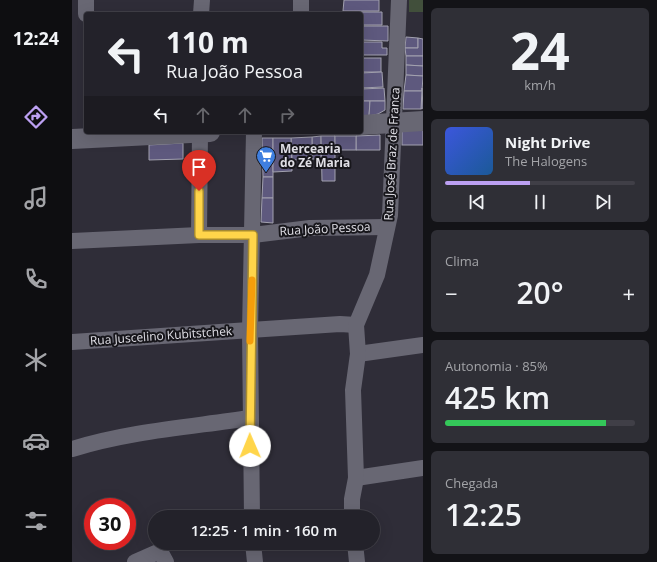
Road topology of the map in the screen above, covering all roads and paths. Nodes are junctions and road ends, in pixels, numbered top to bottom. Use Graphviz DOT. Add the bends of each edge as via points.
graph roads {
  1 [pos="86,0"];
  2 [pos="202,0"];
  3 [pos="301,0"];
  4 [pos="399,0"];
  5 [pos="86,12"];
  6 [pos="201,12"];
  7 [pos="301,12"];
  8 [pos="423,122"];
  9 [pos="393,124"];
  10 [pos="363,125"];
  11 [pos="142,134"];
  12 [pos="203,134"];
  13 [pos="254,134"];
  14 [pos="82,136"];
  15 [pos="387,227"];
  16 [pos="199,235"];
  17 [pos="253,235"];
  18 [pos="72,241"];
  19 [pos="356,325"];
  20 [pos="250,331"];
  21 [pos="72,342"];
  22 [pos="423,344"];
  23 [pos="358,354"];
  24 [pos="250,418"];
  25 [pos="72,449"];
  26 [pos="423,468"];
  27 [pos="356,478"];
  28 [pos="252,510"];
  29 [pos="353,510"];
  30 [pos="254,550"];
  31 [pos="356,550"];
  32 [pos="135,562"];
  33 [pos="166,562"];
  34 [pos="255,562"];
  35 [pos="357,562"];
  1 -- 5 [label="street"];
  2 -- 6 [label="street"];
  3 -- 7 [label="street"];
  4 -- 9 [label="street, Rua José Braz de Franca"];
  8 -- 9 [label="street"];
  9 -- 10 [label="street"];
  9 -- 15 [label="street, Rua José Braz de Franca"];
  11 -- 14 [label="street"];
  12 -- 16 [label="street"];
  13 -- 17 [label="street"];
  15 -- 17 [label="street, Rua João Pessoa" via="310,228"];
  15 -- 19 [label="street, Rua José Braz de Franca" via="377,275"];
  16 -- 17 [label="street, Rua João Pessoa"];
  16 -- 18 [label="street, Rua João Pessoa"];
  17 -- 20 [label="street"];
  19 -- 20 [label="street, Rua Juscelino Kubitstchek"];
  19 -- 23 [label="street, Rua José Braz de Franca"];
  20 -- 21 [label="street, Rua Juscelino Kubitstchek"];
  20 -- 24 [label="street"];
  22 -- 23 [label="street"];
  23 -- 27 [label="street, Rua José Braz de Franca" via="353,390"];
  24 -- 25 [label="street" via="139,433"];
  24 -- 28 [label="street"];
  26 -- 27 [label="street"];
  27 -- 29 [label="street, Rua José Braz de Franca"];
  30 -- 34 [label="street"];
  31 -- 35 [label="street"];
  32 -- 33 [label="street" via="160,551"];
}
